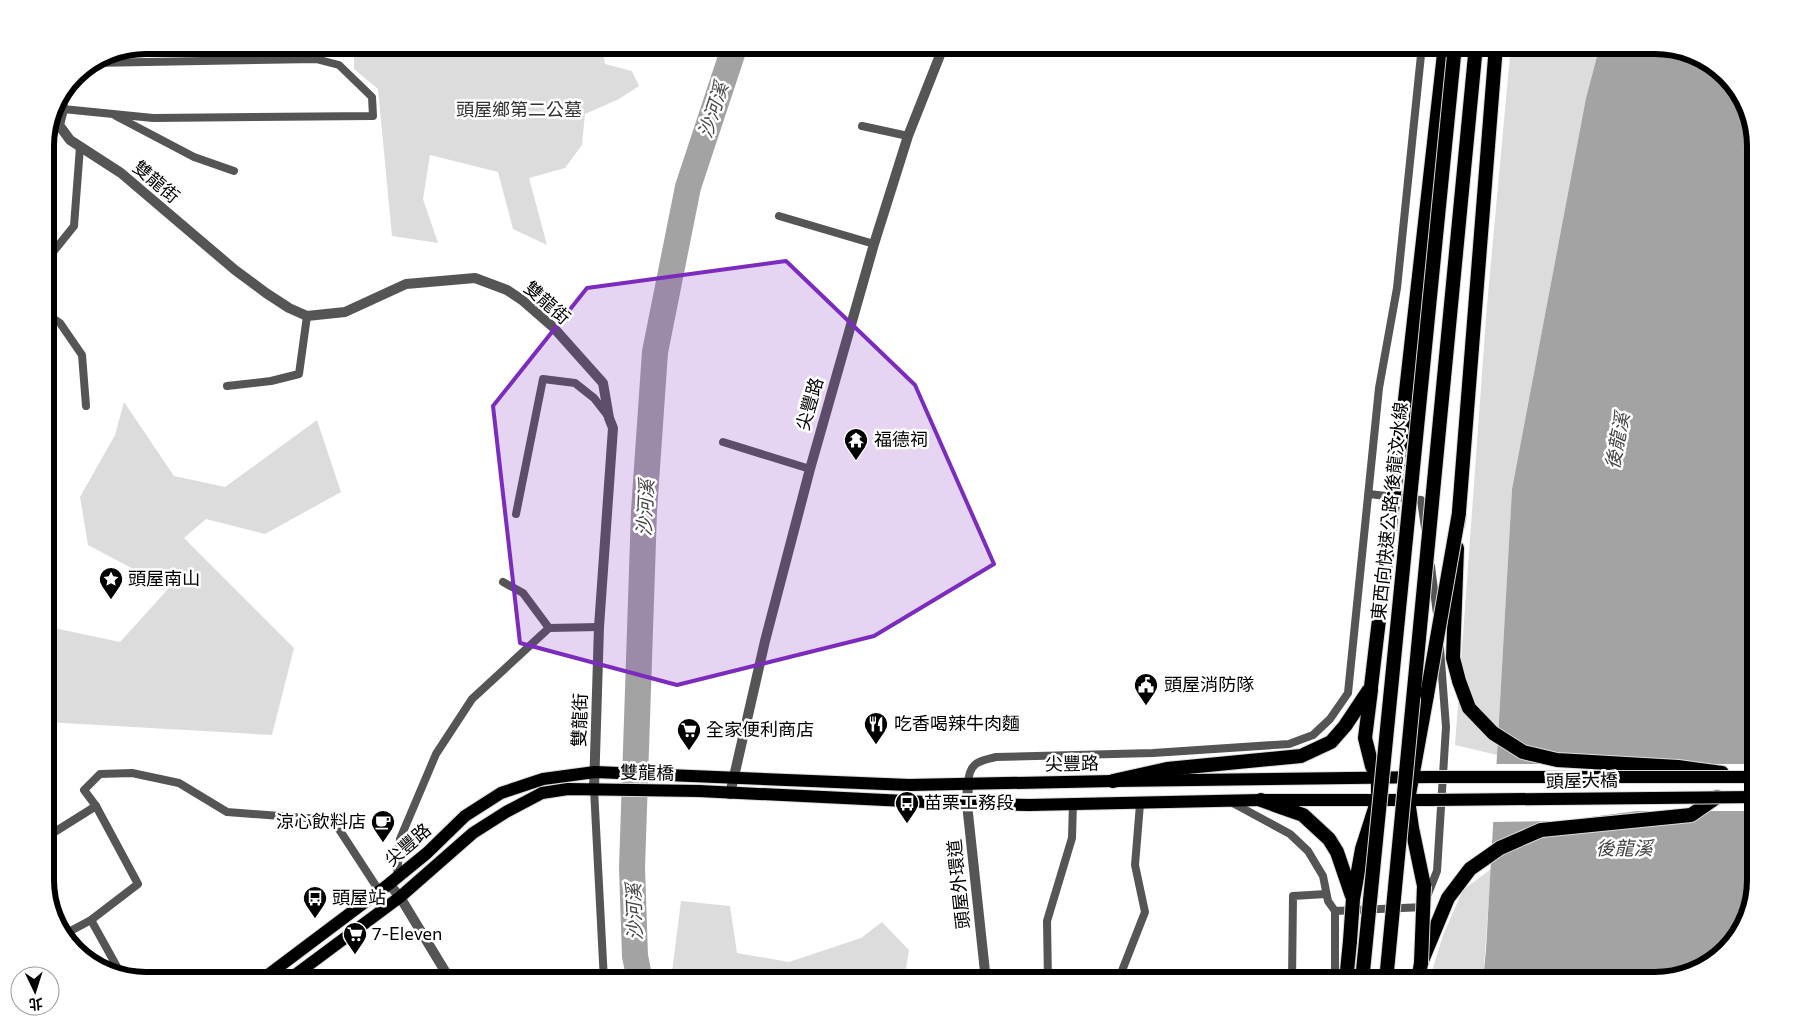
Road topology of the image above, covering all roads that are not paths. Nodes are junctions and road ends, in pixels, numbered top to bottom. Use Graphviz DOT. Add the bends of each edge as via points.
graph roads {
  1 [pos="940,54"];
  2 [pos="1421,54"];
  3 [pos="1444,54"];
  4 [pos="1454,54"];
  5 [pos="1475,54"];
  6 [pos="1495,54"];
  7 [pos="106,63"];
  8 [pos="62,109"];
  9 [pos="112,114"];
  10 [pos="862,126"];
  11 [pos="908,136"];
  12 [pos="80,146"];
  13 [pos="234,171"];
  14 [pos="779,216"];
  15 [pos="874,244"];
  16 [pos="54,251"];
  17 [pos="307,316"];
  18 [pos="54,320"];
  19 [pos="227,386"];
  20 [pos="86,406"];
  21 [pos="609,418"];
  22 [pos="723,442"];
  23 [pos="810,468"];
  24 [pos="1368,494"];
  25 [pos="1459,513"];
  26 [pos="516,514"];
  27 [pos="503,582"];
  28 [pos="599,627"];
  29 [pos="549,628"];
  30 [pos="1371,687"];
  31 [pos="595,772"];
  32 [pos="1747,776"];
  33 [pos="1413,777"];
  34 [pos="1747,777"];
  35 [pos="697,778"];
  36 [pos="1378,778"];
  37 [pos="733,779"];
  38 [pos="1114,781"];
  39 [pos="968,784"];
  40 [pos="594,789"];
  41 [pos="730,794"];
  42 [pos="1717,797"];
  43 [pos="1747,797"];
  44 [pos="1378,799"];
  45 [pos="1260,800"];
  46 [pos="1408,800"];
  47 [pos="1231,802"];
  48 [pos="1073,803"];
  49 [pos="967,804"];
  50 [pos="1140,804"];
  51 [pos="96,806"];
  52 [pos="54,832"];
  53 [pos="389,884"];
  54 [pos="1326,894"];
  55 [pos="400,897"];
  56 [pos="1353,899"];
  57 [pos="1335,911"];
  58 [pos="92,920"];
  59 [pos="70,931"];
  60 [pos="1421,963"];
  61 [pos="118,968"];
  62 [pos="272,972"];
  63 [pos="299,972"];
  64 [pos="446,972"];
  65 [pos="604,972"];
  66 [pos="985,972"];
  67 [pos="1048,972"];
  68 [pos="1122,972"];
  69 [pos="1292,972"];
  70 [pos="1335,972"];
  71 [pos="1347,972"];
  72 [pos="1363,972"];
  73 [pos="1387,972"];
  74 [pos="1420,972"];
  1 -- 11 [label="street, 尖豐路"];
  2 -- 24 [label="lane" via="1397,288 1379,388"];
  3 -- 30 [label="highway, bridge"];
  4 -- 72 [label="highway, 東西向快速公路 後龍汶水線, bridge"];
  5 -- 73 [label="highway, bridge"];
  6 -- 25 [label="highway"];
  7 -- 9 [label="lane" via="316,60 339,65 372,96 373,116 153,118"];
  8 -- 9 [label="lane"];
  8 -- 12 [label="street, 雙龍街" via="59,125 70,140"];
  9 -- 13 [label="lane" via="194,157"];
  10 -- 11 [label="lane"];
  11 -- 15 [label="street, 尖豐路"];
  12 -- 16 [label="lane" via="74,226"];
  12 -- 17 [label="street, 雙龍街" via="121,173 235,270 289,308"];
  14 -- 15 [label="lane"];
  15 -- 23 [label="street, 尖豐路"];
  17 -- 19 [label="lane" via="299,374 272,382"];
  17 -- 21 [label="street, 雙龍街" via="345,312 406,284 475,278 507,290 553,328 603,383"];
  18 -- 20 [label="lane" via="82,355"];
  21 -- 26 [label="lane" via="594,398 575,383 543,380"];
  21 -- 28 [label="street, 雙龍街" via="612,428"];
  22 -- 23 [label="lane"];
  23 -- 37 [label="street, 尖豐路"];
  24 -- 39 [label="lane" via="1348,693 1330,719 1312,735 1289,744 1240,748 996,757 978,761 968,773"];
  24 -- 57 [label="lane" via="1421,500 1436,598 1446,727 1437,871 1424,907"];
  25 -- 32 [label="highway, bridge" via="1453,658 1469,708 1493,732 1523,752 1557,760 1678,767"];
  25 -- 33 [label="highway, bridge"];
  27 -- 29 [label="lane" via="523,593"];
  28 -- 29 [label="lane"];
  28 -- 31 [label="street, 雙龍街"];
  29 -- 53 [label="lane" via="472,699 436,754 400,838 397,876"];
  30 -- 36 [label="highway" via="1365,738"];
  30 -- 38 [label="highway" via="1331,742 1301,756 1167,769"];
  31 -- 35 [label="main road, 雙龍橋"];
  31 -- 40 [label="street, 雙龍街"];
  31 -- 53 [label="main road, 尖豐路" via="543,779 501,793 465,816"];
  33 -- 34 [label="main road, 頭屋大橋, bridge"];
  33 -- 36 [label="main road, 尖豐路"];
  33 -- 46 [label="highway"];
  35 -- 37 [label="main road, 尖豐路"];
  36 -- 38 [label="main road, 尖豐路"];
  36 -- 44 [label="highway"];
  37 -- 39 [label="main road, 尖豐路"];
  37 -- 41 [label="street, 尖豐路"];
  38 -- 39 [label="main road, 尖豐路"];
  39 -- 49 [label="street, 頭屋外環道"];
  40 -- 41 [label="main road, 雙龍橋"];
  40 -- 55 [label="main road, 尖豐路" via="542,793 506,812 473,833"];
  40 -- 65 [label="lane"];
  41 -- 49 [label="main road"];
  42 -- 43 [label="main road, 頭屋大橋, bridge"];
  42 -- 46 [label="main road, 頭屋大橋, bridge"];
  42 -- 60 [label="highway, bridge" via="1691,815 1541,830 1500,848 1470,869 1448,898"];
  44 -- 45 [label="main road"];
  44 -- 46 [label="main road"];
  44 -- 56 [label="highway" via="1362,849"];
  45 -- 47 [label="main road"];
  45 -- 56 [label="highway" via="1303,815 1329,839 1337,852"];
  46 -- 60 [label="highway, bridge" via="1424,886"];
  47 -- 50 [label="main road"];
  47 -- 54 [label="lane" via="1290,834 1308,851 1323,876"];
  48 -- 49 [label="main road"];
  48 -- 50 [label="main road"];
  48 -- 67 [label="lane" via="1072,838 1047,922"];
  49 -- 66 [label="street, 頭屋外環道"];
  50 -- 68 [label="lane" via="1135,865 1145,912"];
  51 -- 52 [label="lane"];
  51 -- 53 [label="lane" via="84,790 100,774 132,773 179,784 227,812 333,820 378,889"];
  51 -- 58 [label="lane" via="138,884"];
  53 -- 55 [label="street"];
  53 -- 62 [label="main road, 尖豐路"];
  54 -- 57 [label="lane"];
  54 -- 69 [label="lane" via="1293,896"];
  55 -- 63 [label="main road, 尖豐路"];
  55 -- 64 [label="street"];
  56 -- 71 [label="highway, bridge"];
  57 -- 70 [label="lane"];
  58 -- 59 [label="lane"];
  58 -- 61 [label="lane"];
  60 -- 74 [label="highway"];
}
